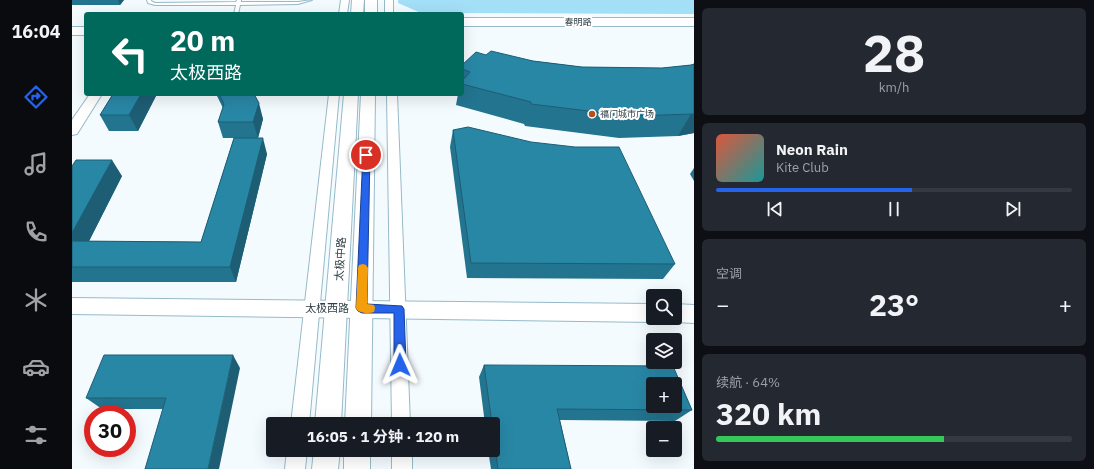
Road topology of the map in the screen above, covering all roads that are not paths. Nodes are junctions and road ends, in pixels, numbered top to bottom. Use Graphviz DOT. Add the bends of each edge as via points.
graph roads {
  1 [pos="149,0"];
  2 [pos="310,0"];
  3 [pos="345,0"];
  4 [pos="358,0"];
  5 [pos="371,0"];
  6 [pos="389,0"];
  7 [pos="238,2"];
  8 [pos="236,12"];
  9 [pos="343,12"];
  10 [pos="357,12"];
  11 [pos="371,12"];
  12 [pos="389,12"];
  13 [pos="464,22"];
  14 [pos="694,22"];
  15 [pos="72,23"];
  16 [pos="84,23"];
  17 [pos="72,31"];
  18 [pos="84,31"];
  19 [pos="464,32"];
  20 [pos="694,32"];
  21 [pos="95,96"];
  22 [pos="334,96"];
  23 [pos="352,96"];
  24 [pos="368,96"];
  25 [pos="392,96"];
  26 [pos="72,131"];
  27 [pos="72,306"];
  28 [pos="312,308"];
  29 [pos="336,308"];
  30 [pos="362,308"];
  31 [pos="399,309"];
  32 [pos="646,313"];
  33 [pos="682,313"];
  34 [pos="694,314"];
  35 [pos="301,417"];
  36 [pos="328,417"];
  37 [pos="358,417"];
  38 [pos="401,417"];
  39 [pos="296,457"];
  40 [pos="326,457"];
  41 [pos="357,457"];
  42 [pos="402,457"];
  43 [pos="295,469"];
  44 [pos="325,469"];
  45 [pos="356,469"];
  46 [pos="402,469"];
  1 -- 7 [label="lane" via="155,4"];
  2 -- 7 [label="lane" via="298,3"];
  3 -- 9 [label="street"];
  4 -- 10 [label="main road"];
  5 -- 11 [label="main road"];
  6 -- 12 [label="street"];
  7 -- 8 [label="lane"];
  13 -- 14 [label="main road, 春明路"];
  15 -- 16 [label="main road"];
  17 -- 18 [label="main road"];
  19 -- 20 [label="main road, 春明路"];
  21 -- 26 [label="street"];
  22 -- 28 [label="street"];
  23 -- 29 [label="main road, 太极中路"];
  24 -- 30 [label="main road, 太极中路"];
  25 -- 31 [label="street"];
  27 -- 28 [label="street, 太极西路"];
  28 -- 29 [label="street, 太极西路"];
  28 -- 35 [label="street"];
  29 -- 30 [label="street, 太极西路"];
  29 -- 36 [label="main road, 太极中路"];
  30 -- 31 [label="street, 太极西路"];
  30 -- 37 [label="main road, 太极中路"];
  31 -- 32 [label="street, 太极西路"];
  31 -- 38 [label="street"];
  33 -- 34 [label="street"];
  39 -- 43 [label="street"];
  40 -- 44 [label="main road"];
  41 -- 45 [label="main road"];
  42 -- 46 [label="street"];
}
